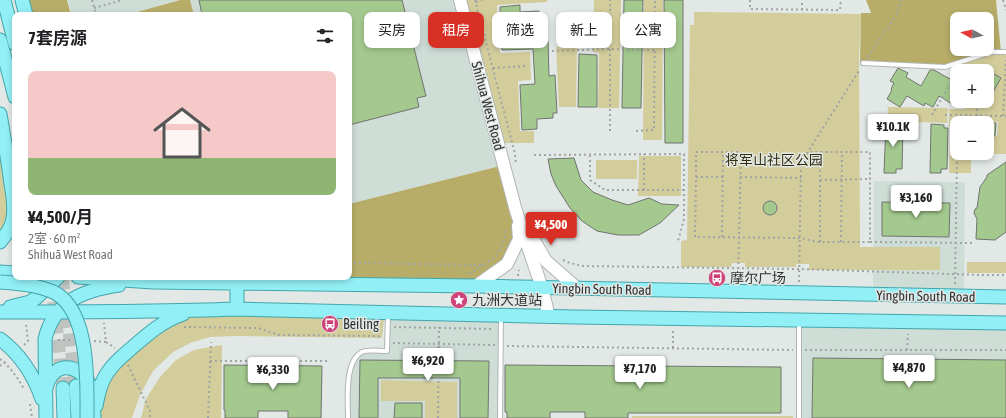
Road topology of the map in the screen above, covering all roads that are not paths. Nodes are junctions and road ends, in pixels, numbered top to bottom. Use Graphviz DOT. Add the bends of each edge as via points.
graph roads {
  1 [pos="4,0"];
  2 [pos="22,0"];
  3 [pos="460,0"];
  4 [pos="25,12"];
  5 [pos="12,32"];
  6 [pos="0,40"];
  7 [pos="1006,52"];
  8 [pos="863,63"];
  9 [pos="12,86"];
  10 [pos="0,109"];
  11 [pos="0,114"];
  12 [pos="12,153"];
  13 [pos="12,191"];
  14 [pos="516,211"];
  15 [pos="12,222"];
  16 [pos="0,242"];
  17 [pos="0,272"];
  18 [pos="12,273"];
  19 [pos="34,280"];
  20 [pos="123,280"];
  21 [pos="195,280"];
  22 [pos="52,281"];
  23 [pos="0,282"];
  24 [pos="153,282"];
  25 [pos="204,283"];
  26 [pos="237,283"];
  27 [pos="476,286"];
  28 [pos="542,288"];
  29 [pos="578,289"];
  30 [pos="1006,297"];
  31 [pos="66,307"];
  32 [pos="0,309"];
  33 [pos="237,310"];
  34 [pos="190,311"];
  35 [pos="0,312"];
  36 [pos="388,313"];
  37 [pos="501,315"];
  38 [pos="549,317"];
  39 [pos="799,320"];
  40 [pos="1006,323"];
  41 [pos="0,339"];
  42 [pos="76,386"];
  43 [pos="62,388"];
  44 [pos="93,390"];
  45 [pos="45,392"];
  46 [pos="46,414"];
  47 [pos="64,418"];
  48 [pos="78,418"];
  49 [pos="87,418"];
  50 [pos="94,418"];
  51 [pos="348,418"];
  52 [pos="500,418"];
  53 [pos="798,418"];
  1 -- 5 [label="main road"];
  2 -- 4 [label="main road"];
  3 -- 14 [label="main road, Shihua West Road"];
  6 -- 9 [label="main road"];
  7 -- 8 [label="lane" via="991,52 945,67"];
  10 -- 12 [label="main road"];
  11 -- 13 [label="main road"];
  14 -- 27 [label="main road" via="519,239 507,264"];
  14 -- 28 [label="main road"];
  14 -- 29 [label="main road" via="546,261"];
  15 -- 16 [label="main road" via="10,229"];
  17 -- 18 [label="main road"];
  19 -- 22 [label="main road" via="40,283"];
  20 -- 24 [label="main road, Yingbin South Road"];
  21 -- 25 [label="main road"];
  22 -- 31 [label="main road"];
  22 -- 32 [label="main road" via="30,302"];
  23 -- 49 [label="main road, bridge" via="50,291 69,306 82,336"];
  24 -- 25 [label="main road, Yingbin South Road"];
  24 -- 31 [label="main road" via="100,288 88,292"];
  25 -- 26 [label="main road, Yingbin South Road"];
  26 -- 27 [label="main road, Yingbin South Road"];
  26 -- 33 [label="main road"];
  27 -- 28 [label="main road, Yingbin South Road"];
  28 -- 29 [label="main road, Yingbin South Road"];
  28 -- 38 [label="main road"];
  29 -- 30 [label="main road, Yingbin South Road"];
  31 -- 34 [label="main road" via="103,312"];
  31 -- 35 [label="main road"];
  31 -- 44 [label="main road" via="82,329 86,341"];
  31 -- 45 [label="main road" via="49,324 45,339"];
  33 -- 34 [label="main road"];
  33 -- 36 [label="main road"];
  34 -- 50 [label="main road" via="159,326 114,364 103,381"];
  36 -- 37 [label="main road"];
  36 -- 51 [label="lane" via="387,351 362,352 352,364 349,376"];
  37 -- 38 [label="main road"];
  37 -- 52 [label="lane"];
  38 -- 39 [label="main road"];
  39 -- 40 [label="main road"];
  39 -- 53 [label="lane"];
  41 -- 46 [label="main road" via="15,352 30,373 40,391"];
  42 -- 48 [label="main road"];
  43 -- 47 [label="main road"];
  44 -- 45 [label="main road" via="84,374 66,368 58,369 53,374"];
  44 -- 50 [label="main road"];
  45 -- 46 [label="main road"];
}
